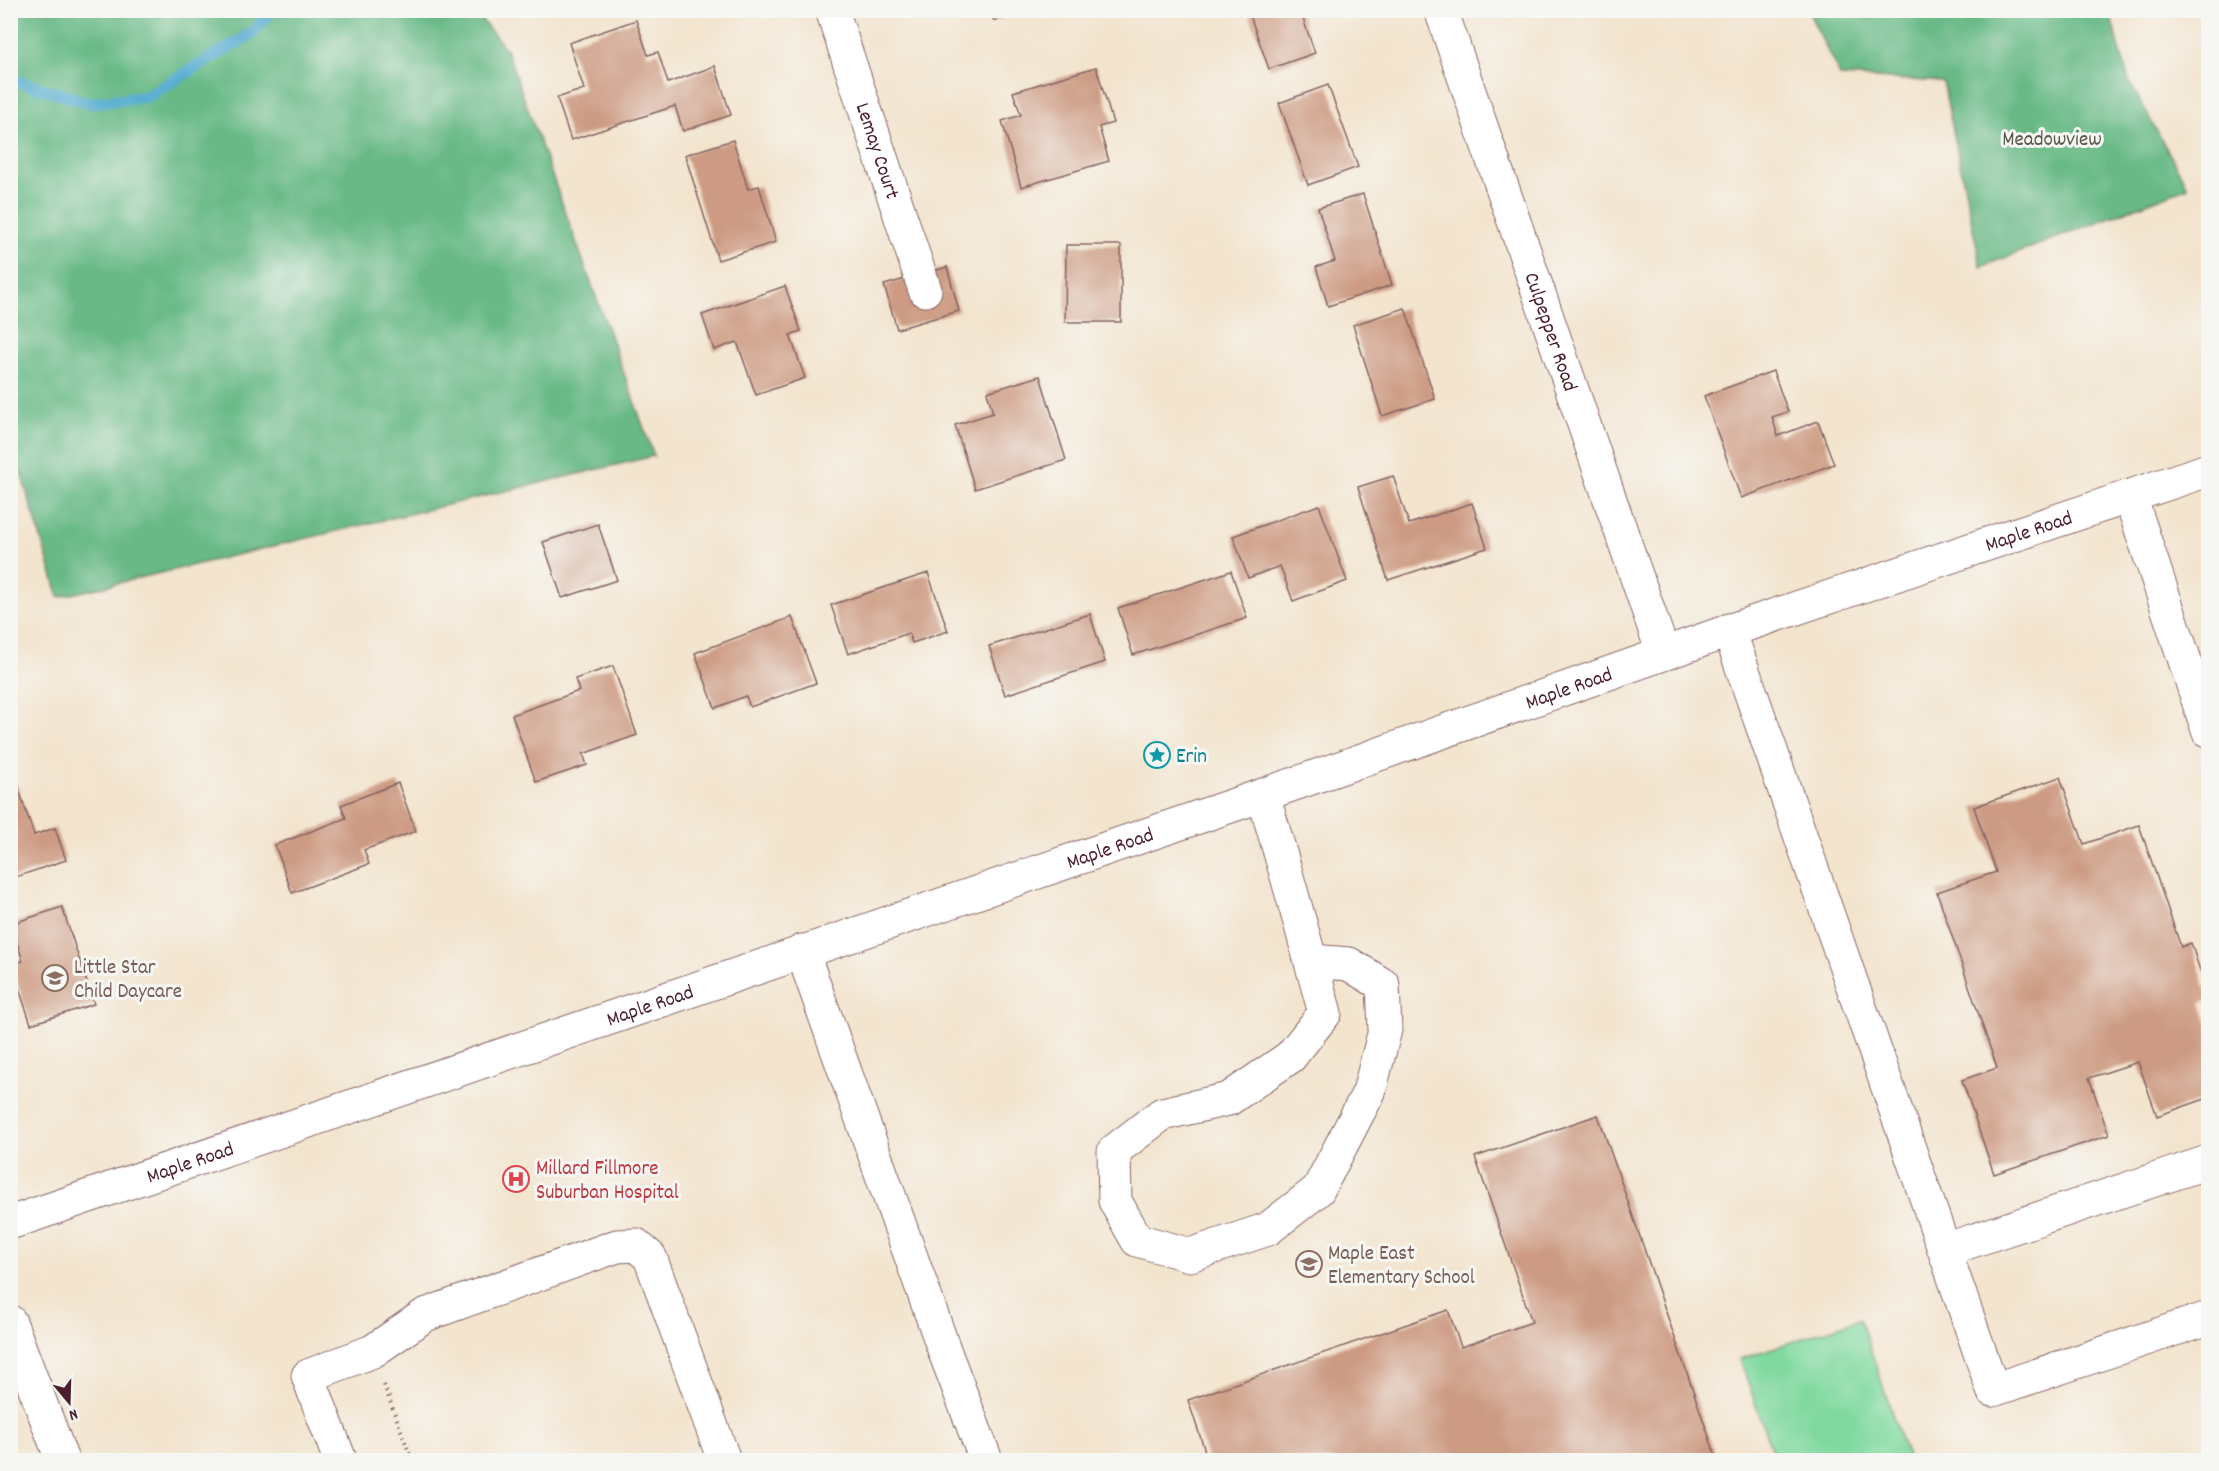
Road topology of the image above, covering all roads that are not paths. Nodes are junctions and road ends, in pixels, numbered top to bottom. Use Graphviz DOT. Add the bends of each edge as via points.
graph roads {
  1 [pos="832,10"];
  2 [pos="1441,10"];
  3 [pos="925,290"];
  4 [pos="2208,470"];
  5 [pos="2130,496"];
  6 [pos="1730,630"];
  7 [pos="1663,653"];
  8 [pos="2208,730"];
  9 [pos="1263,795"];
  10 [pos="802,951"];
  11 [pos="1311,961"];
  12 [pos="2208,1162"];
  13 [pos="10,1223"];
  14 [pos="1945,1250"];
  15 [pos="2208,1318"];
  16 [pos="10,1322"];
  17 [pos="62,1461"];
  18 [pos="340,1461"];
  19 [pos="724,1461"];
  20 [pos="986,1461"];
  1 -- 3 [label="main road, Lemay Court"];
  2 -- 7 [label="main road, Culpepper Road"];
  4 -- 5 [label="main road, Maple Road"];
  5 -- 6 [label="main road, Maple Road"];
  5 -- 8 [label="main road"];
  6 -- 7 [label="main road, Maple Road"];
  6 -- 14 [label="main road"];
  7 -- 9 [label="main road, Maple Road"];
  9 -- 10 [label="main road, Maple Road"];
  9 -- 11 [label="main road"];
  10 -- 13 [label="main road, Maple Road"];
  10 -- 20 [label="main road"];
  11 -- 11 [label="main road" via="1325,1013 1290,1057 1229,1099 1162,1114 1114,1150 1115,1201 1137,1240 1190,1255 1268,1229 1318,1190 1369,1092 1384,1030 1383,985 1349,964"];
  12 -- 14 [label="main road"];
  14 -- 15 [label="main road" via="1993,1390"];
  16 -- 17 [label="main road"];
  18 -- 19 [label="main road" via="308,1376 373,1351 425,1315 617,1246 636,1245 651,1257"];
}
